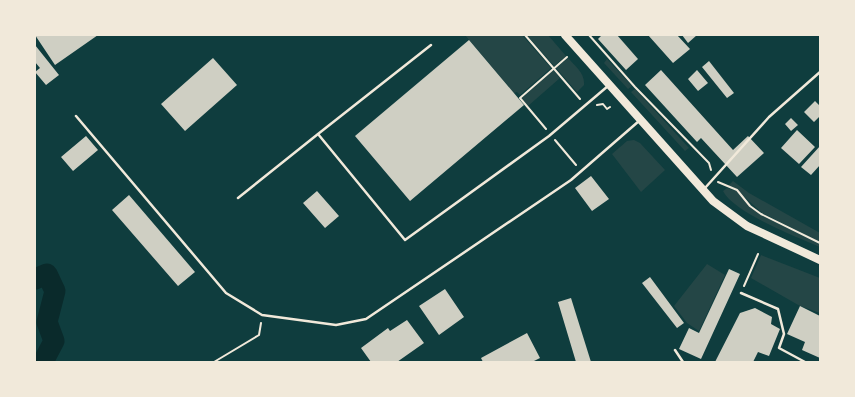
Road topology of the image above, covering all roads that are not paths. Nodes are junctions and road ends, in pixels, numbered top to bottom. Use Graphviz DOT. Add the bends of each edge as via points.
graph roads {
  1 [pos="566,35"];
  2 [pos="431,45"];
  3 [pos="820,72"];
  4 [pos="609,85"];
  5 [pos="76,116"];
  6 [pos="640,120"];
  7 [pos="318,134"];
  8 [pos="703,190"];
  9 [pos="238,198"];
  10 [pos="820,260"];
  11 [pos="741,293"];
  12 [pos="675,350"];
  13 [pos="684,362"];
  14 [pos="804,362"];
  1 -- 4 [label="main road"];
  2 -- 7 [label="lane"];
  3 -- 8 [label="lane" via="770,117"];
  4 -- 6 [label="main road"];
  4 -- 7 [label="lane" via="550,134 404,240"];
  5 -- 6 [label="lane" via="226,293 262,315 336,325 366,319 581,171"];
  6 -- 8 [label="main road"];
  7 -- 9 [label="lane"];
  8 -- 10 [label="main road" via="747,226"];
  11 -- 14 [label="lane" via="778,309 784,334 779,348"];
  12 -- 13 [label="lane"];
}
